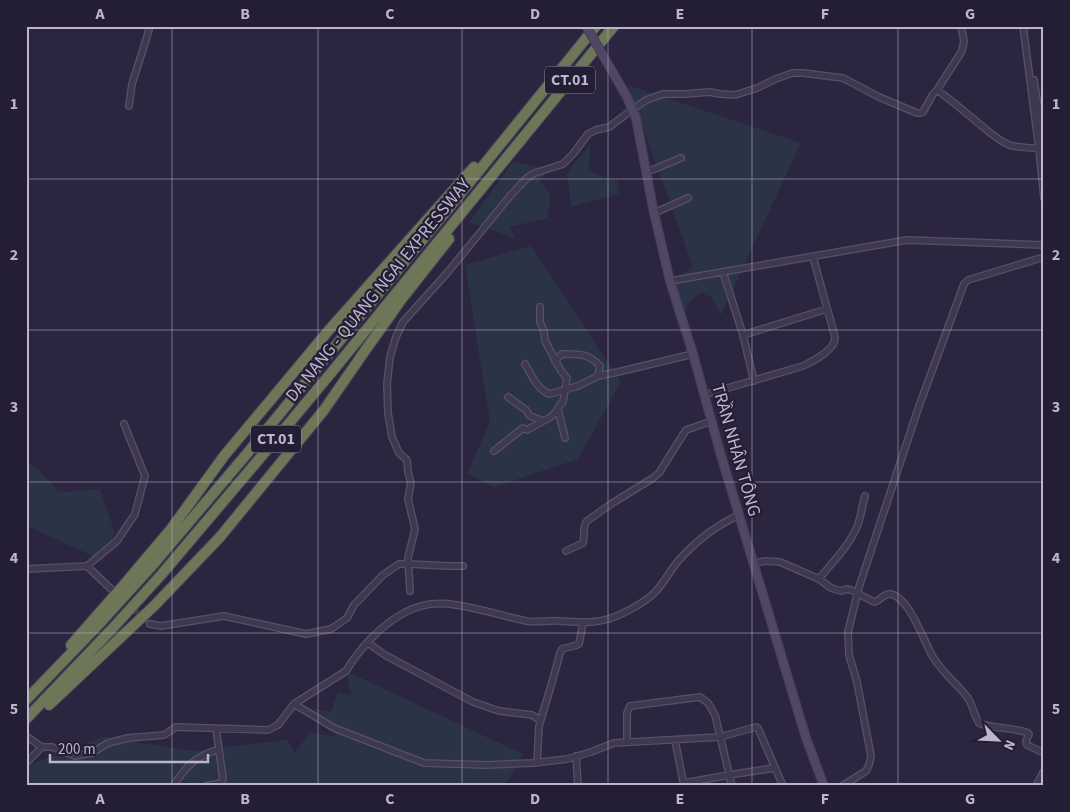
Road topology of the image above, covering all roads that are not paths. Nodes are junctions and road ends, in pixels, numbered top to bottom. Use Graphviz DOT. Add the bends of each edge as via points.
graph roads {
  1 [pos="150,26"];
  2 [pos="586,26"];
  3 [pos="596,26"];
  4 [pos="614,26"];
  5 [pos="961,26"];
  6 [pos="1025,26"];
  7 [pos="937,90"];
  8 [pos="129,106"];
  9 [pos="498,143"];
  10 [pos="1042,148"];
  11 [pos="516,149"];
  12 [pos="681,158"];
  13 [pos="647,172"];
  14 [pos="688,198"];
  15 [pos="1044,198"];
  16 [pos="654,213"];
  17 [pos="1044,246"];
  18 [pos="813,257"];
  19 [pos="1044,257"];
  20 [pos="723,272"];
  21 [pos="670,281"];
  22 [pos="540,308"];
  23 [pos="827,309"];
  24 [pos="743,335"];
  25 [pos="693,354"];
  26 [pos="555,361"];
  27 [pos="525,364"];
  28 [pos="598,376"];
  29 [pos="754,381"];
  30 [pos="565,389"];
  31 [pos="704,394"];
  32 [pos="508,397"];
  33 [pos="558,410"];
  34 [pos="712,421"];
  35 [pos="543,422"];
  36 [pos="124,424"];
  37 [pos="565,438"];
  38 [pos="494,451"];
  39 [pos="865,496"];
  40 [pos="739,515"];
  41 [pos="566,551"];
  42 [pos="754,563"];
  43 [pos="408,564"];
  44 [pos="87,566"];
  45 [pos="462,566"];
  46 [pos="26,570"];
  47 [pos="818,579"];
  48 [pos="111,589"];
  49 [pos="410,592"];
  50 [pos="858,593"];
  51 [pos="583,623"];
  52 [pos="150,624"];
  53 [pos="368,643"];
  54 [pos="26,698"];
  55 [pos="294,704"];
  56 [pos="26,719"];
  57 [pos="540,720"];
  58 [pos="26,726"];
  59 [pos="216,728"];
  60 [pos="26,736"];
  61 [pos="720,737"];
  62 [pos="675,740"];
  63 [pos="627,742"];
  64 [pos="42,747"];
  65 [pos="220,749"];
  66 [pos="1044,753"];
  67 [pos="576,756"];
  68 [pos="537,762"];
  69 [pos="26,763"];
  70 [pos="774,768"];
  71 [pos="1044,771"];
  72 [pos="729,775"];
  73 [pos="223,784"];
  74 [pos="684,785"];
  75 [pos="173,786"];
  76 [pos="206,786"];
  77 [pos="578,786"];
  78 [pos="732,786"];
  79 [pos="783,786"];
  80 [pos="824,786"];
  81 [pos="842,786"];
  82 [pos="1036,786"];
  1 -- 8 [label="street" via="132,84"];
  2 -- 13 [label="street, TRẦN NHÂN TÔNG, bridge" via="636,118"];
  3 -- 9 [label="highway, CT.01"];
  4 -- 11 [label="highway, CT.01"];
  5 -- 7 [label="street" via="962,51"];
  6 -- 10 [label="street"];
  7 -- 10 [label="street" via="1000,140 1012,146"];
  7 -- 43 [label="street" via="920,113 843,78 803,73 788,74 735,95 710,92 663,94 646,100 609,127 588,134 563,164 527,178 403,322 392,347 387,384 388,414 392,437 399,453 408,460 411,483 408,498 415,529"];
  9 -- 54 [label="highway" via="329,330 224,456 171,529"];
  9 -- 54 [label="highway, DA NANG - QUANG NGAI EXPRESSWAY / CT.01" via="314,374 151,567"];
  10 -- 15 [label="street"];
  11 -- 56 [label="highway, DA NANG - QUANG NGAI EXPRESSWAY / CT.01" via="161,574"];
  11 -- 58 [label="highway" via="401,300 324,410 220,537 155,605"];
  12 -- 13 [label="street"];
  13 -- 16 [label="street, TRẦN NHÂN TÔNG"];
  14 -- 16 [label="street"];
  16 -- 21 [label="street, TRẦN NHÂN TÔNG"];
  17 -- 18 [label="street" via="907,240"];
  18 -- 20 [label="street"];
  18 -- 23 [label="street"];
  19 -- 50 [label="street" via="968,280 964,284 918,409"];
  20 -- 21 [label="street"];
  20 -- 24 [label="street"];
  21 -- 25 [label="street, TRẦN NHÂN TÔNG"];
  22 -- 26 [label="street" via="545,341"];
  23 -- 24 [label="street"];
  23 -- 29 [label="street" via="835,337 832,347 803,366"];
  24 -- 29 [label="street"];
  25 -- 28 [label="street"];
  25 -- 31 [label="street, TRẦN NHÂN TÔNG"];
  26 -- 28 [label="street" via="562,354 593,358 600,366"];
  26 -- 30 [label="street" via="567,378"];
  27 -- 30 [label="street" via="546,393"];
  28 -- 30 [label="street"];
  29 -- 31 [label="street"];
  30 -- 33 [label="street"];
  31 -- 34 [label="street, TRẦN NHÂN TÔNG"];
  32 -- 35 [label="street" via="530,416"];
  33 -- 35 [label="street"];
  33 -- 37 [label="street"];
  34 -- 40 [label="street, TRẦN NHÂN TÔNG"];
  34 -- 41 [label="street" via="686,430 659,473 587,521 583,543"];
  35 -- 38 [label="street" via="527,430 523,428"];
  36 -- 44 [label="street" via="145,476 136,514 116,541"];
  39 -- 47 [label="street" via="850,539"];
  40 -- 42 [label="street, TRẦN NHÂN TÔNG"];
  40 -- 51 [label="street" via="717,526 694,545 651,596 612,618"];
  42 -- 47 [label="street" via="780,562"];
  42 -- 80 [label="street, TRẦN NHÂN TÔNG" via="806,738"];
  43 -- 45 [label="street"];
  43 -- 49 [label="street"];
  43 -- 52 [label="street" via="398,564 383,575 354,605 347,618 331,629 306,634 224,616 160,626"];
  44 -- 46 [label="street"];
  44 -- 48 [label="street"];
  47 -- 50 [label="street" via="831,588"];
  50 -- 66 [label="street" via="874,602 889,593 896,596 915,619 933,657 969,700 980,723 1028,732 1027,745"];
  50 -- 81 [label="street" via="848,632 849,655 871,756 866,771"];
  51 -- 53 [label="street" via="558,620 528,622 456,605 432,604 405,612"];
  51 -- 57 [label="street" via="579,644 560,652"];
  53 -- 55 [label="street" via="346,671"];
  53 -- 57 [label="street" via="473,702 532,715"];
  55 -- 59 [label="street" via="278,725 268,730"];
  55 -- 68 [label="street" via="334,728 424,763 487,765"];
  57 -- 68 [label="street"];
  59 -- 64 [label="street" via="176,727 164,735 128,738 76,756 52,747"];
  59 -- 65 [label="street"];
  60 -- 64 [label="street"];
  61 -- 62 [label="street"];
  61 -- 63 [label="street" via="715,716 708,703 700,697 630,706"];
  61 -- 70 [label="street" via="758,728"];
  61 -- 72 [label="street"];
  62 -- 63 [label="street"];
  62 -- 74 [label="street"];
  63 -- 67 [label="street"];
  64 -- 69 [label="street"];
  65 -- 73 [label="street"];
  65 -- 75 [label="street" via="199,756"];
  67 -- 68 [label="street"];
  67 -- 77 [label="street"];
  70 -- 72 [label="street"];
  70 -- 79 [label="street"];
  71 -- 82 [label="street"];
  72 -- 74 [label="street"];
  72 -- 78 [label="street"];
  73 -- 76 [label="street"];
}
